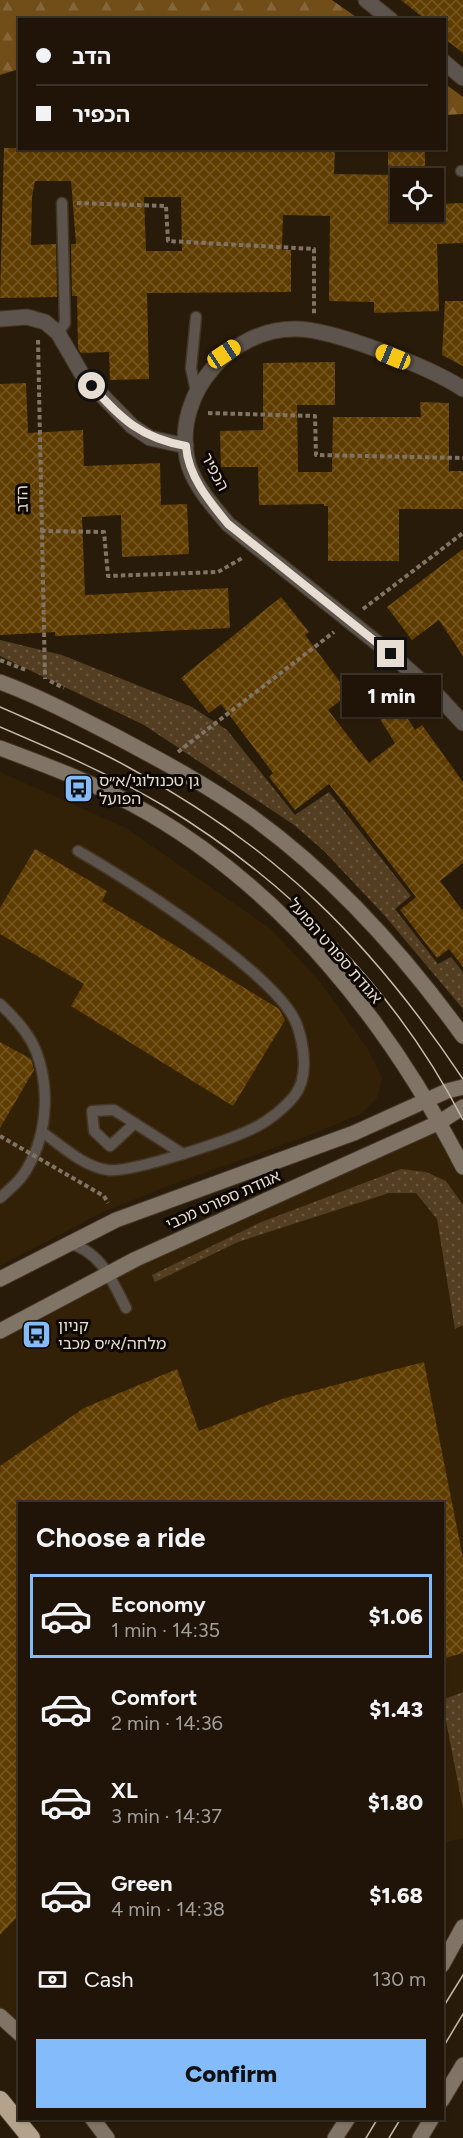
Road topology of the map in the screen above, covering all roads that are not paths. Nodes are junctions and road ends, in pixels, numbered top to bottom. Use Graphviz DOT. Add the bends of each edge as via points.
graph roads {
  1 [pos="366,0"];
  2 [pos="388,18"];
  3 [pos="446,64"];
  4 [pos="463,78"];
  5 [pos="62,203"];
  6 [pos="196,317"];
  7 [pos="0,319"];
  8 [pos="58,333"];
  9 [pos="463,389"];
  10 [pos="196,393"];
  11 [pos="186,446"];
  12 [pos="0,682"];
  13 [pos="463,723"];
  14 [pos="0,748"];
  15 [pos="78,850"];
  16 [pos="0,1004"];
  17 [pos="463,1036"];
  18 [pos="463,1087"];
  19 [pos="428,1100"];
  20 [pos="463,1107"];
  21 [pos="440,1122"];
  22 [pos="135,1124"];
  23 [pos="42,1132"];
  24 [pos="183,1154"];
  25 [pos="463,1167"];
  26 [pos="0,1198"];
  27 [pos="67,1243"];
  28 [pos="107,1273"];
  29 [pos="0,1279"];
  30 [pos="126,1308"];
  31 [pos="0,1331"];
  32 [pos="463,1927"];
  33 [pos="444,1961"];
  34 [pos="0,2016"];
  35 [pos="18,2032"];
  36 [pos="463,2065"];
  37 [pos="444,2097"];
  38 [pos="0,2100"];
  39 [pos="94,2120"];
  40 [pos="347,2120"];
  41 [pos="431,2120"];
  42 [pos="31,2138"];
  43 [pos="107,2138"];
  44 [pos="335,2138"];
  45 [pos="420,2138"];
  1 -- 2 [label="street"];
  3 -- 4 [label="street"];
  5 -- 8 [label="lane" via="65,323"];
  6 -- 10 [label="lane" via="191,368"];
  7 -- 8 [label="street" via="38,319"];
  8 -- 11 [label="street" via="83,376 132,426 150,438"];
  9 -- 10 [label="street, הכפיר" via="356,342 296,329 268,332 224,354"];
  10 -- 11 [label="street, הכפיר" via="189,413"];
  11 -- 13 [label="street, הכפיר" via="187,460 210,502 228,524 391,654"];
  12 -- 17 [label="street" via="159,759 220,795 283,840 367,918"];
  14 -- 19 [label="street, אגודת ספורט הפועל" via="61,771 141,809 231,871 264,899 354,996"];
  15 -- 24 [label="lane" via="130,880 231,954 276,996 297,1023 304,1073 296,1094 253,1129"];
  16 -- 23 [label="lane" via="16,1018 36,1050 45,1086"];
  18 -- 19 [label="street, אגודת ספורט מכבי"];
  19 -- 21 [label="street, אגודת ספורט הפועל"];
  19 -- 27 [label="street, אגודת ספורט מכבי" via="354,1133 116,1220"];
  20 -- 21 [label="street, אגודת ספורט מכבי"];
  21 -- 25 [label="street, אגודת ספורט הפועל"];
  21 -- 28 [label="street, אגודת ספורט מכבי"];
  22 -- 24 [label="lane"];
  23 -- 24 [label="lane" via="84,1162 108,1170"];
  23 -- 26 [label="lane" via="22,1176"];
  27 -- 28 [label="lane" via="90,1251"];
  27 -- 29 [label="street, אגודת ספורט מכבי"];
  28 -- 30 [label="lane"];
  28 -- 31 [label="street, אגודת ספורט מכבי"];
  32 -- 33 [label="street"];
  34 -- 35 [label="street"];
  36 -- 37 [label="street"];
  38 -- 42 [label="highway"];
  39 -- 43 [label="street"];
  40 -- 44 [label="street"];
  41 -- 45 [label="street"];
}
